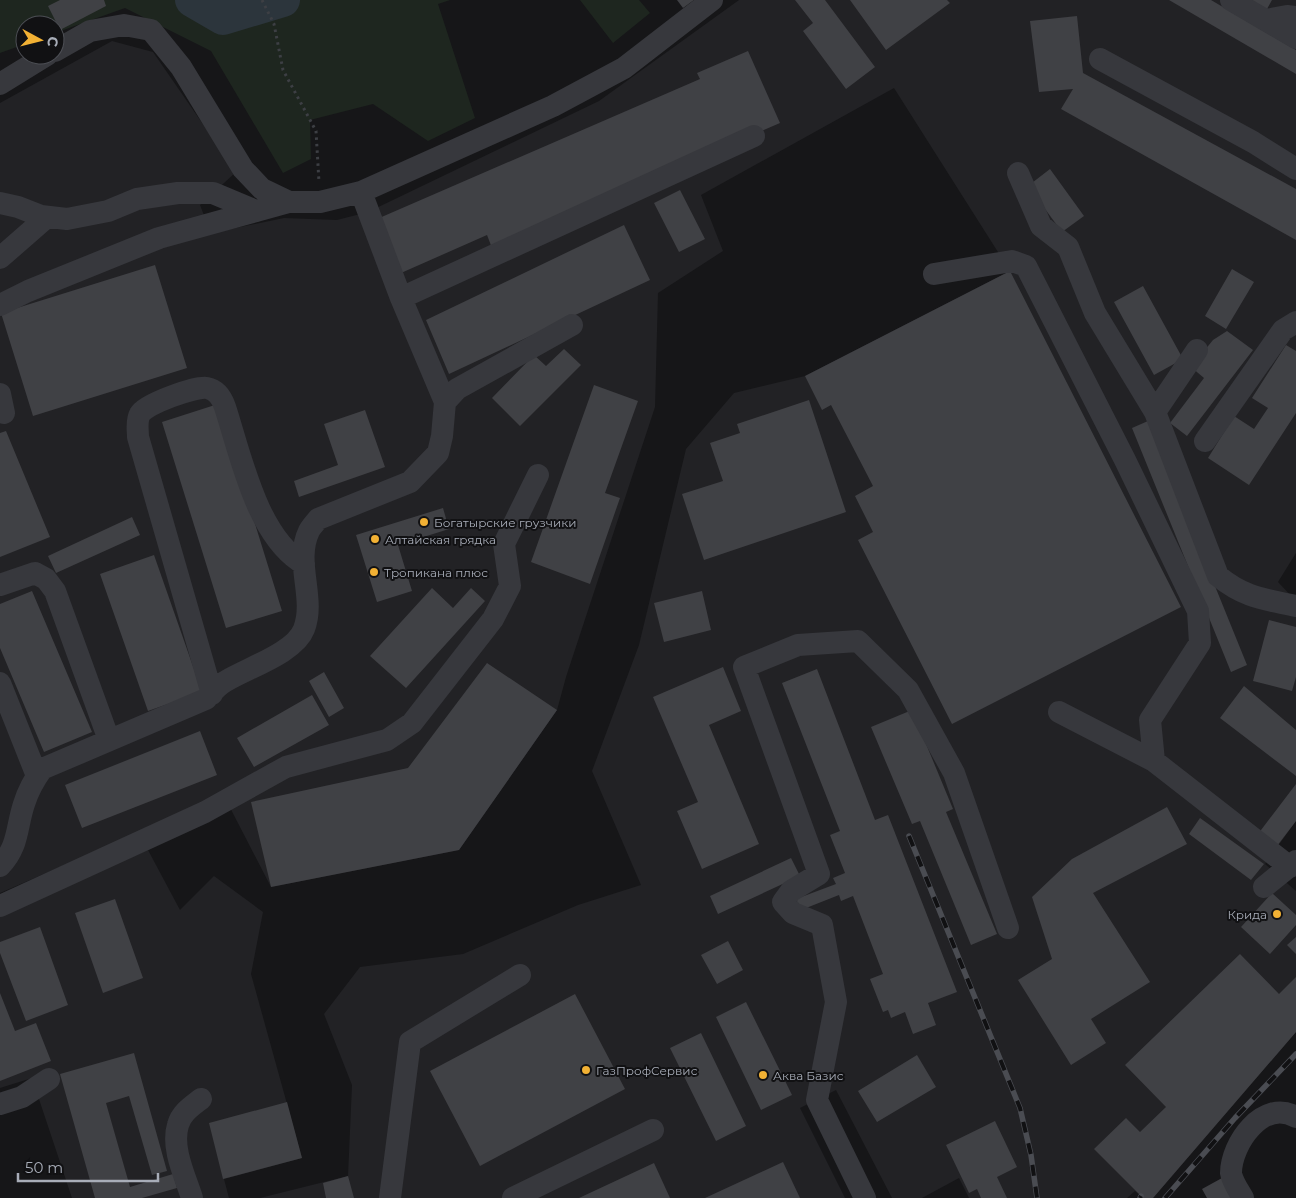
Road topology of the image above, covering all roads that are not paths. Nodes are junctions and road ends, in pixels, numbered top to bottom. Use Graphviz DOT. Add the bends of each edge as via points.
graph roads {
  1 [pos="712,0"];
  2 [pos="1231,0"];
  3 [pos="1296,16"];
  4 [pos="1266,20"];
  5 [pos="1296,38"];
  6 [pos="65,45"];
  7 [pos="1100,58"];
  8 [pos="31,65"];
  9 [pos="0,84"];
  10 [pos="754,136"];
  11 [pos="1296,169"];
  12 [pos="1018,173"];
  13 [pos="361,192"];
  14 [pos="289,202"];
  15 [pos="0,204"];
  16 [pos="256,211"];
  17 [pos="47,217"];
  18 [pos="0,258"];
  19 [pos="934,274"];
  20 [pos="401,298"];
  21 [pos="0,305"];
  22 [pos="1296,322"];
  23 [pos="572,325"];
  24 [pos="1197,350"];
  25 [pos="444,402"];
  26 [pos="1155,412"];
  27 [pos="1205,441"];
  28 [pos="538,475"];
  29 [pos="304,564"];
  30 [pos="0,585"];
  31 [pos="1296,606"];
  32 [pos="0,683"];
  33 [pos="212,694"];
  34 [pos="1059,712"];
  35 [pos="110,740"];
  36 [pos="1154,761"];
  37 [pos="37,776"];
  38 [pos="1293,864"];
  39 [pos="0,866"];
  40 [pos="1264,887"];
  41 [pos="0,906"];
  42 [pos="1008,928"];
  43 [pos="520,975"];
  44 [pos="49,1079"];
  45 [pos="201,1099"];
  46 [pos="0,1104"];
  47 [pos="1296,1117"];
  48 [pos="653,1130"];
  49 [pos="192,1198"];
  50 [pos="390,1198"];
  51 [pos="514,1198"];
  52 [pos="865,1198"];
  53 [pos="1243,1198"];
  1 -- 13 [label="street" via="624,68 553,106"];
  2 -- 4 [label="street"];
  3 -- 4 [label="street"];
  4 -- 5 [label="street"];
  6 -- 14 [label="street" via="90,31 124,25 151,30 181,67 243,169 262,190"];
  7 -- 11 [label="street"];
  8 -- 9 [label="street"];
  10 -- 20 [label="street"];
  12 -- 26 [label="street" via="1041,226 1068,247 1095,313"];
  13 -- 14 [label="street" via="320,202"];
  13 -- 20 [label="street"];
  14 -- 16 [label="street"];
  15 -- 17 [label="street"];
  16 -- 17 [label="street" via="212,193 178,193 137,199 108,210 67,218"];
  16 -- 21 [label="street" via="158,238"];
  17 -- 18 [label="street"];
  19 -- 36 [label="street" via="1012,261 1026,266 1198,611 1200,643 1150,720"];
  20 -- 25 [label="street"];
  22 -- 27 [label="street" via="1283,330"];
  23 -- 25 [label="street" via="457,389"];
  24 -- 26 [label="street"];
  25 -- 29 [label="street" via="438,453 410,482 318,519 309,531"];
  26 -- 31 [label="street" via="1218,576 1232,588 1254,598"];
  28 -- 41 [label="street" via="504,544 510,586 493,619 412,723 387,740 286,767 205,812"];
  29 -- 33 [label="street" via="308,608 304,630 289,648 223,682"];
  29 -- 33 [label="street" via="292,557 255,502 225,406 216,392 206,388 161,399 140,414 138,437"];
  30 -- 35 [label="street" via="35,573 46,579 55,591"];
  32 -- 37 [label="street"];
  33 -- 35 [label="street"];
  34 -- 36 [label="street"];
  35 -- 37 [label="street" via="42,769"];
  36 -- 38 [label="street"];
  37 -- 39 [label="street" via="23,806 18,833 8,858"];
  38 -- 40 [label="street"];
  42 -- 52 [label="street" via="954,773 908,690 858,641 798,645 744,666 819,874 791,890 783,902 793,913 822,925 836,1002 817,1100"];
  43 -- 50 [label="street" via="410,1042"];
  44 -- 46 [label="street" via="22,1097"];
  45 -- 49 [label="street" via="187,1110 178,1125 176,1148"];
  47 -- 53 [label="street" via="1280,1112 1268,1114 1253,1125 1240,1142 1232,1160 1231,1176"];
  48 -- 51 [label="street"];
}
